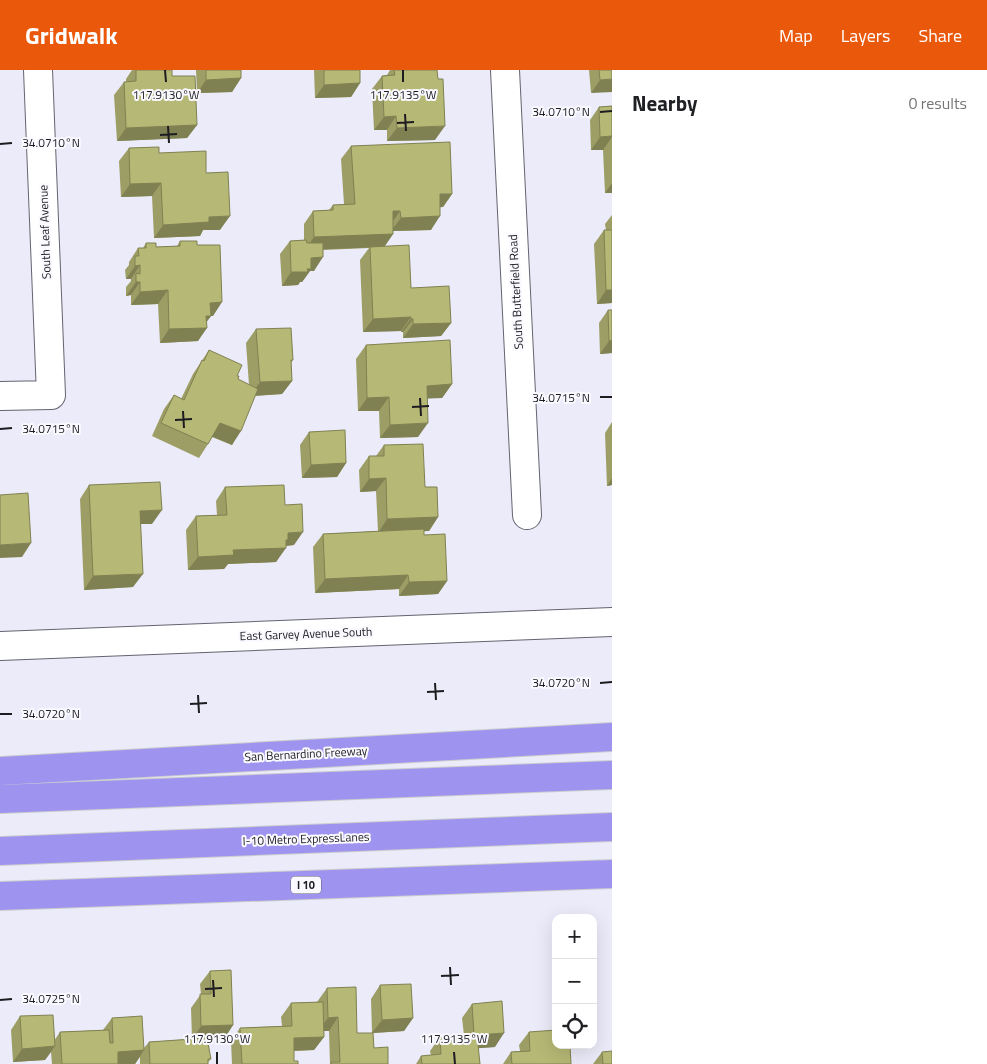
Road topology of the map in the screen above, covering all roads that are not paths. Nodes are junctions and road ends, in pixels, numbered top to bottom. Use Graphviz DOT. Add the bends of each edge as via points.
graph roads {
  1 [pos="38,70"];
  2 [pos="505,70"];
  3 [pos="0,396"];
  4 [pos="527,515"];
  5 [pos="612,622"];
  6 [pos="0,646"];
  7 [pos="612,737"];
  8 [pos="0,771"];
  9 [pos="612,775"];
  10 [pos="0,799"];
  11 [pos="612,827"];
  12 [pos="0,852"];
  13 [pos="612,874"];
  14 [pos="0,896"];
  1 -- 3 [label="street, South Leaf Avenue" via="51,395"];
  2 -- 4 [label="street, South Butterfield Road"];
  5 -- 6 [label="street, East Garvey Avenue South"];
  7 -- 8 [label="highway, San Bernardino Freeway"];
  9 -- 10 [label="highway"];
  11 -- 12 [label="highway, I-10 Metro ExpressLanes"];
  13 -- 14 [label="highway, I 10"];
}
